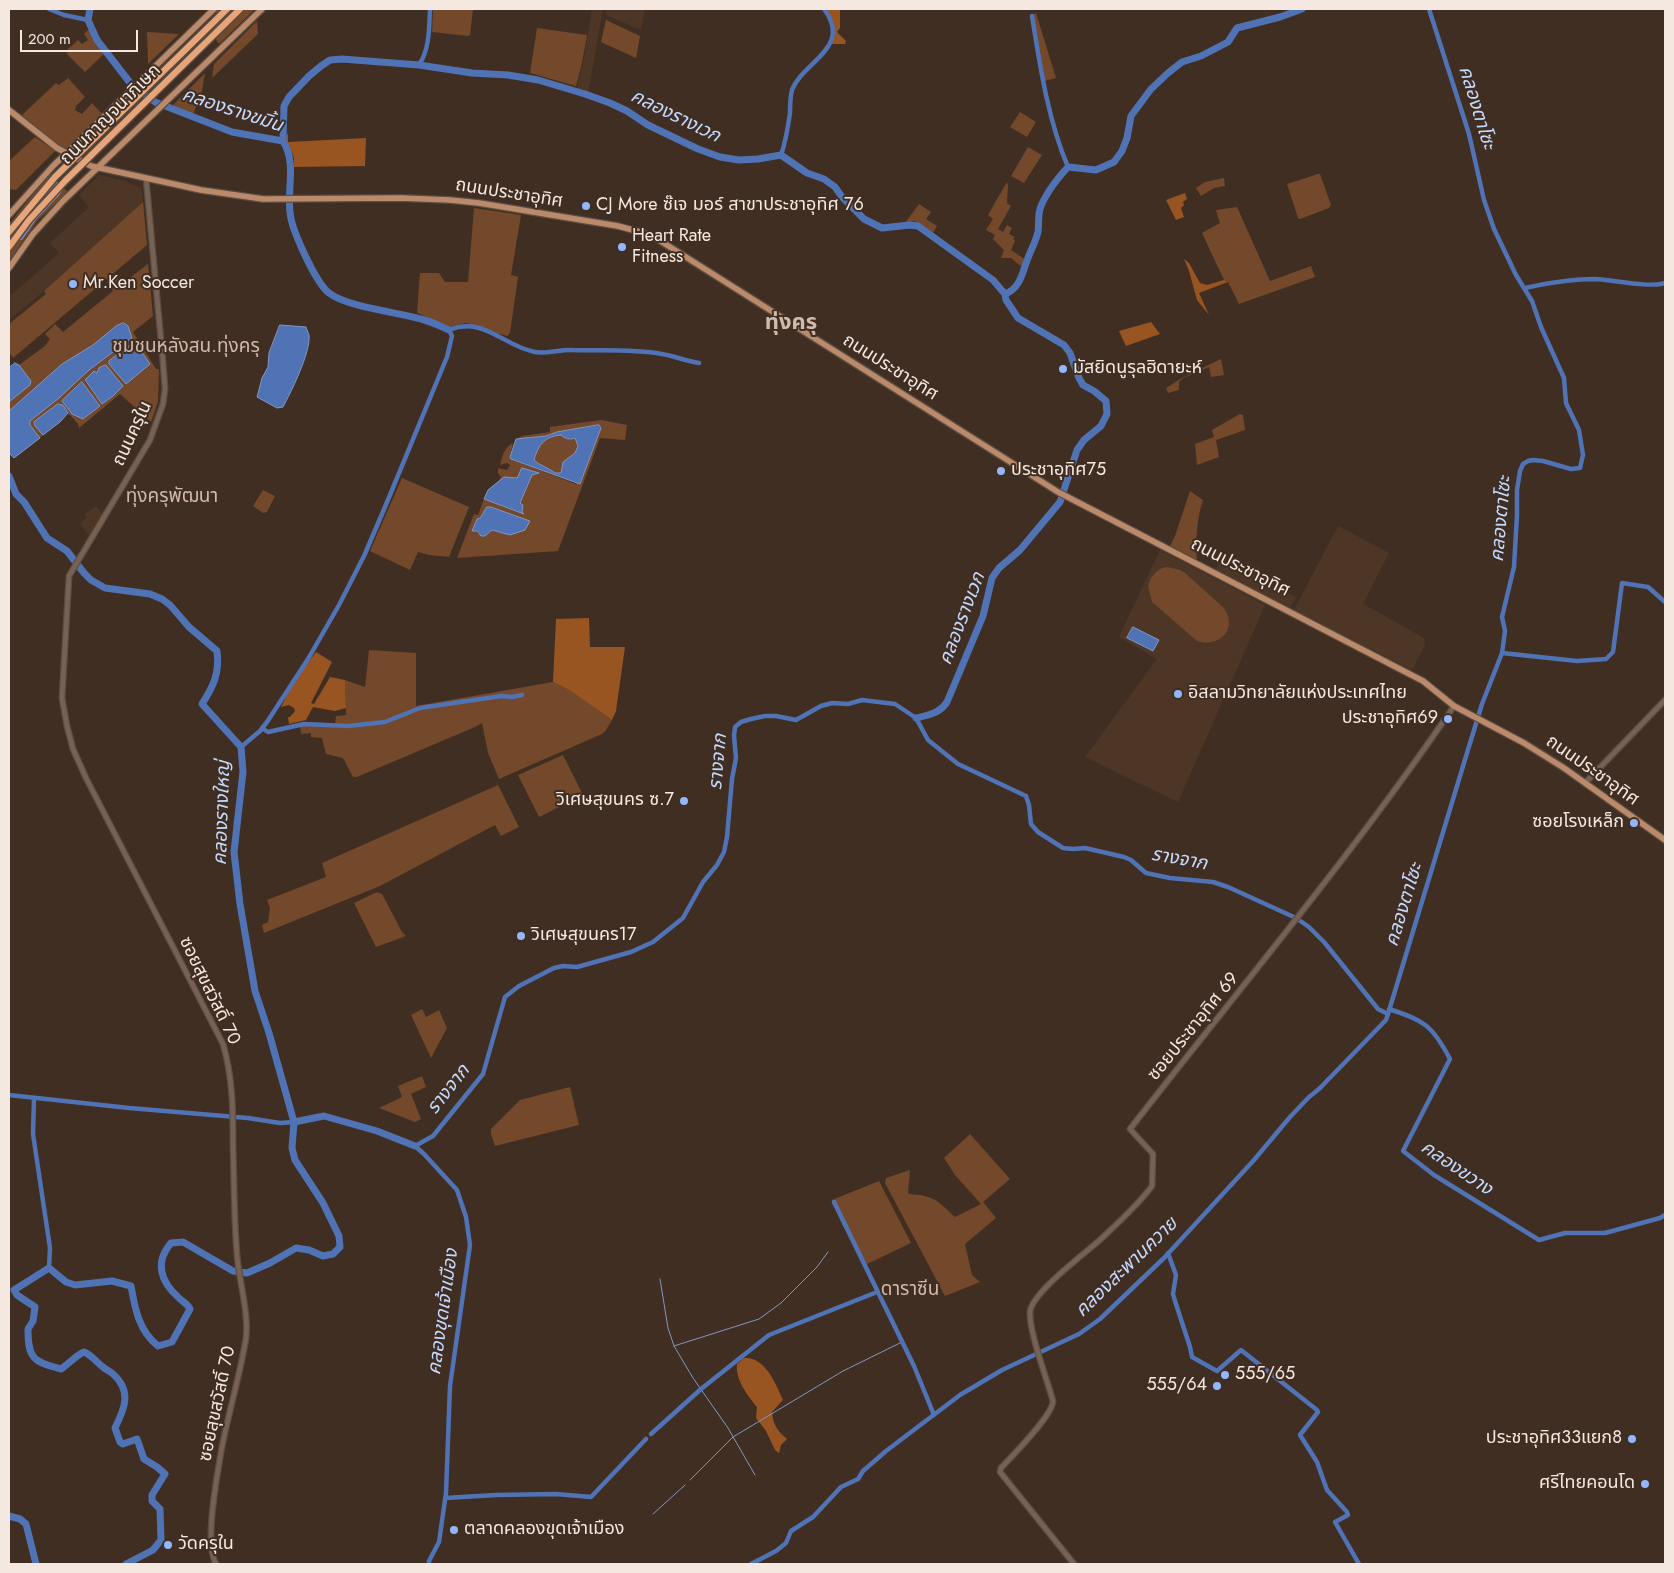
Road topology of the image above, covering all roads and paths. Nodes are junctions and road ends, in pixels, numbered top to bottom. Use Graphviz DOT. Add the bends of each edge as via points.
graph roads {
  1 [pos="214,9"];
  2 [pos="226,9"];
  3 [pos="240,9"];
  4 [pos="262,9"];
  5 [pos="9,110"];
  6 [pos="66,153"];
  7 [pos="97,168"];
  8 [pos="146,178"];
  9 [pos="9,215"];
  10 [pos="9,232"];
  11 [pos="9,247"];
  12 [pos="9,268"];
  13 [pos="74,568"];
  14 [pos="1665,700"];
  15 [pos="1454,706"];
  16 [pos="1584,783"];
  17 [pos="1665,840"];
  18 [pos="216,1564"];
  19 [pos="1074,1564"];
  1 -- 6 [label="main road"];
  2 -- 10 [label="highway, ถนนกาญจนาภิเษก, bridge" via="55,177"];
  3 -- 11 [label="highway, ถนนกาญจนาภิเษก, bridge" via="65,181"];
  4 -- 7 [label="main road"];
  5 -- 6 [label="main road, ถนนประชาอุทิศ"];
  6 -- 7 [label="main road, ถนนประชาอุทิศ"];
  6 -- 9 [label="main road"];
  7 -- 8 [label="main road, ถนนประชาอุทิศ"];
  7 -- 12 [label="main road" via="33,234"];
  8 -- 13 [label="street, ถนนครุใน" via="164,371 163,404 150,440"];
  8 -- 15 [label="main road, ถนนประชาอุทิศ" via="263,199 401,198 479,203 618,226 651,235 1058,492 1404,670"];
  13 -- 18 [label="street, ซอยสุขสวัสดิ์ 70" via="67,587 62,698 67,726 86,778 223,1044 229,1065 234,1113 237,1264 247,1322 217,1475 210,1540"];
  14 -- 16 [label="street"];
  15 -- 16 [label="main road, ถนนประชาอุทิศ" via="1535,749"];
  15 -- 19 [label="street, ซอยประชาอุทิศ 69" via="1374,820 1130,1129 1153,1154 1152,1186 1103,1237 1064,1270 1036,1300 1030,1313 1053,1405 1000,1472"];
  16 -- 17 [label="main road, ถนนประชาอุทิศ"];
}
